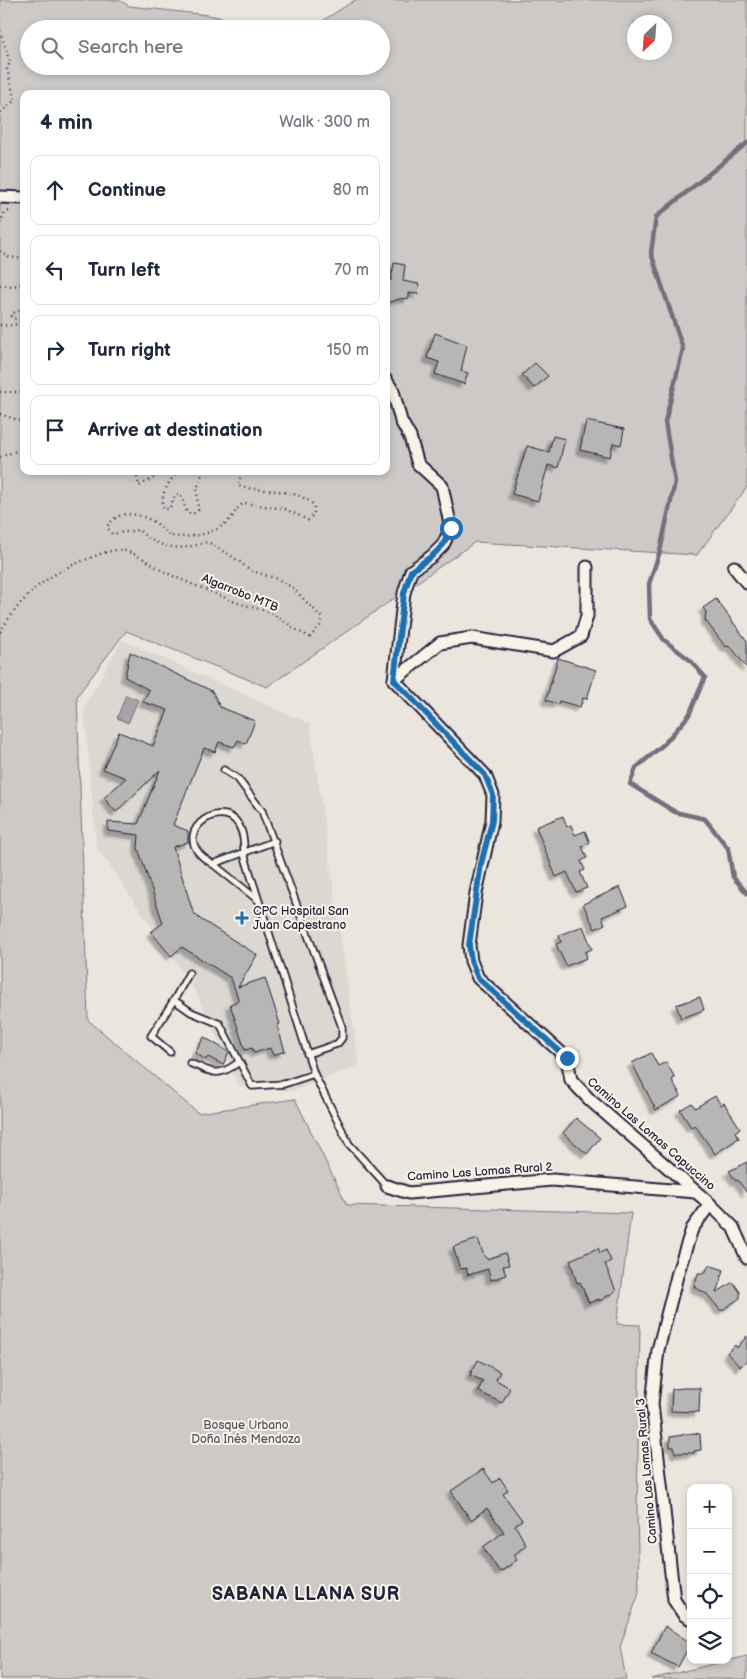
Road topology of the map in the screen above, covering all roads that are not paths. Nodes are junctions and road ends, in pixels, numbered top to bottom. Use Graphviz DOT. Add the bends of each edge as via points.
graph roads {
  1 [pos="0,197"];
  2 [pos="20,198"];
  3 [pos="390,386"];
  4 [pos="587,567"];
  5 [pos="734,567"];
  6 [pos="747,583"];
  7 [pos="394,680"];
  8 [pos="224,770"];
  9 [pos="275,841"];
  10 [pos="244,854"];
  11 [pos="213,864"];
  12 [pos="258,900"];
  13 [pos="189,973"];
  14 [pos="174,1000"];
  15 [pos="170,1052"];
  16 [pos="307,1054"];
  17 [pos="239,1062"];
  18 [pos="190,1063"];
  19 [pos="314,1074"];
  20 [pos="387,1186"];
  21 [pos="695,1192"];
  22 [pos="710,1204"];
  23 [pos="747,1258"];
  24 [pos="687,1617"];
  1 -- 2 [label="street"];
  3 -- 7 [label="street" via="418,464 442,486 451,528 443,545 411,571 404,593"];
  4 -- 7 [label="street" via="587,616 581,636 554,652 472,638 440,643"];
  5 -- 6 [label="street"];
  7 -- 21 [label="street, Camino Las Lomas Capuccino" via="485,775 493,795 492,821 481,864 469,945 478,978 567,1058 571,1080 584,1093"];
  8 -- 9 [label="lane" via="238,779 250,793"];
  9 -- 10 [label="lane"];
  9 -- 16 [label="lane" via="342,1027 342,1038 337,1044"];
  10 -- 11 [label="lane"];
  10 -- 11 [label="lane" via="238,823 223,814 209,816 198,824 193,834 194,848"];
  10 -- 12 [label="lane"];
  11 -- 12 [label="lane"];
  12 -- 16 [label="lane"];
  13 -- 14 [label="lane"];
  14 -- 15 [label="lane" via="152,1036"];
  14 -- 17 [label="lane" via="191,1012 220,1024"];
  16 -- 19 [label="lane"];
  17 -- 18 [label="lane" via="228,1071 215,1074"];
  17 -- 19 [label="lane" via="252,1086 284,1084"];
  19 -- 20 [label="lane" via="350,1144"];
  20 -- 21 [label="street, Camino Las Lomas Rural 2" via="409,1193 552,1180"];
  21 -- 22 [label="street, Camino Las Lomas Capuccino"];
  22 -- 23 [label="street, Camino Las Lomas Capuccino" via="733,1227"];
  22 -- 24 [label="street, Camino Las Lomas Rural 3" via="692,1229 678,1272 658,1350 652,1404 674,1600"];
}
